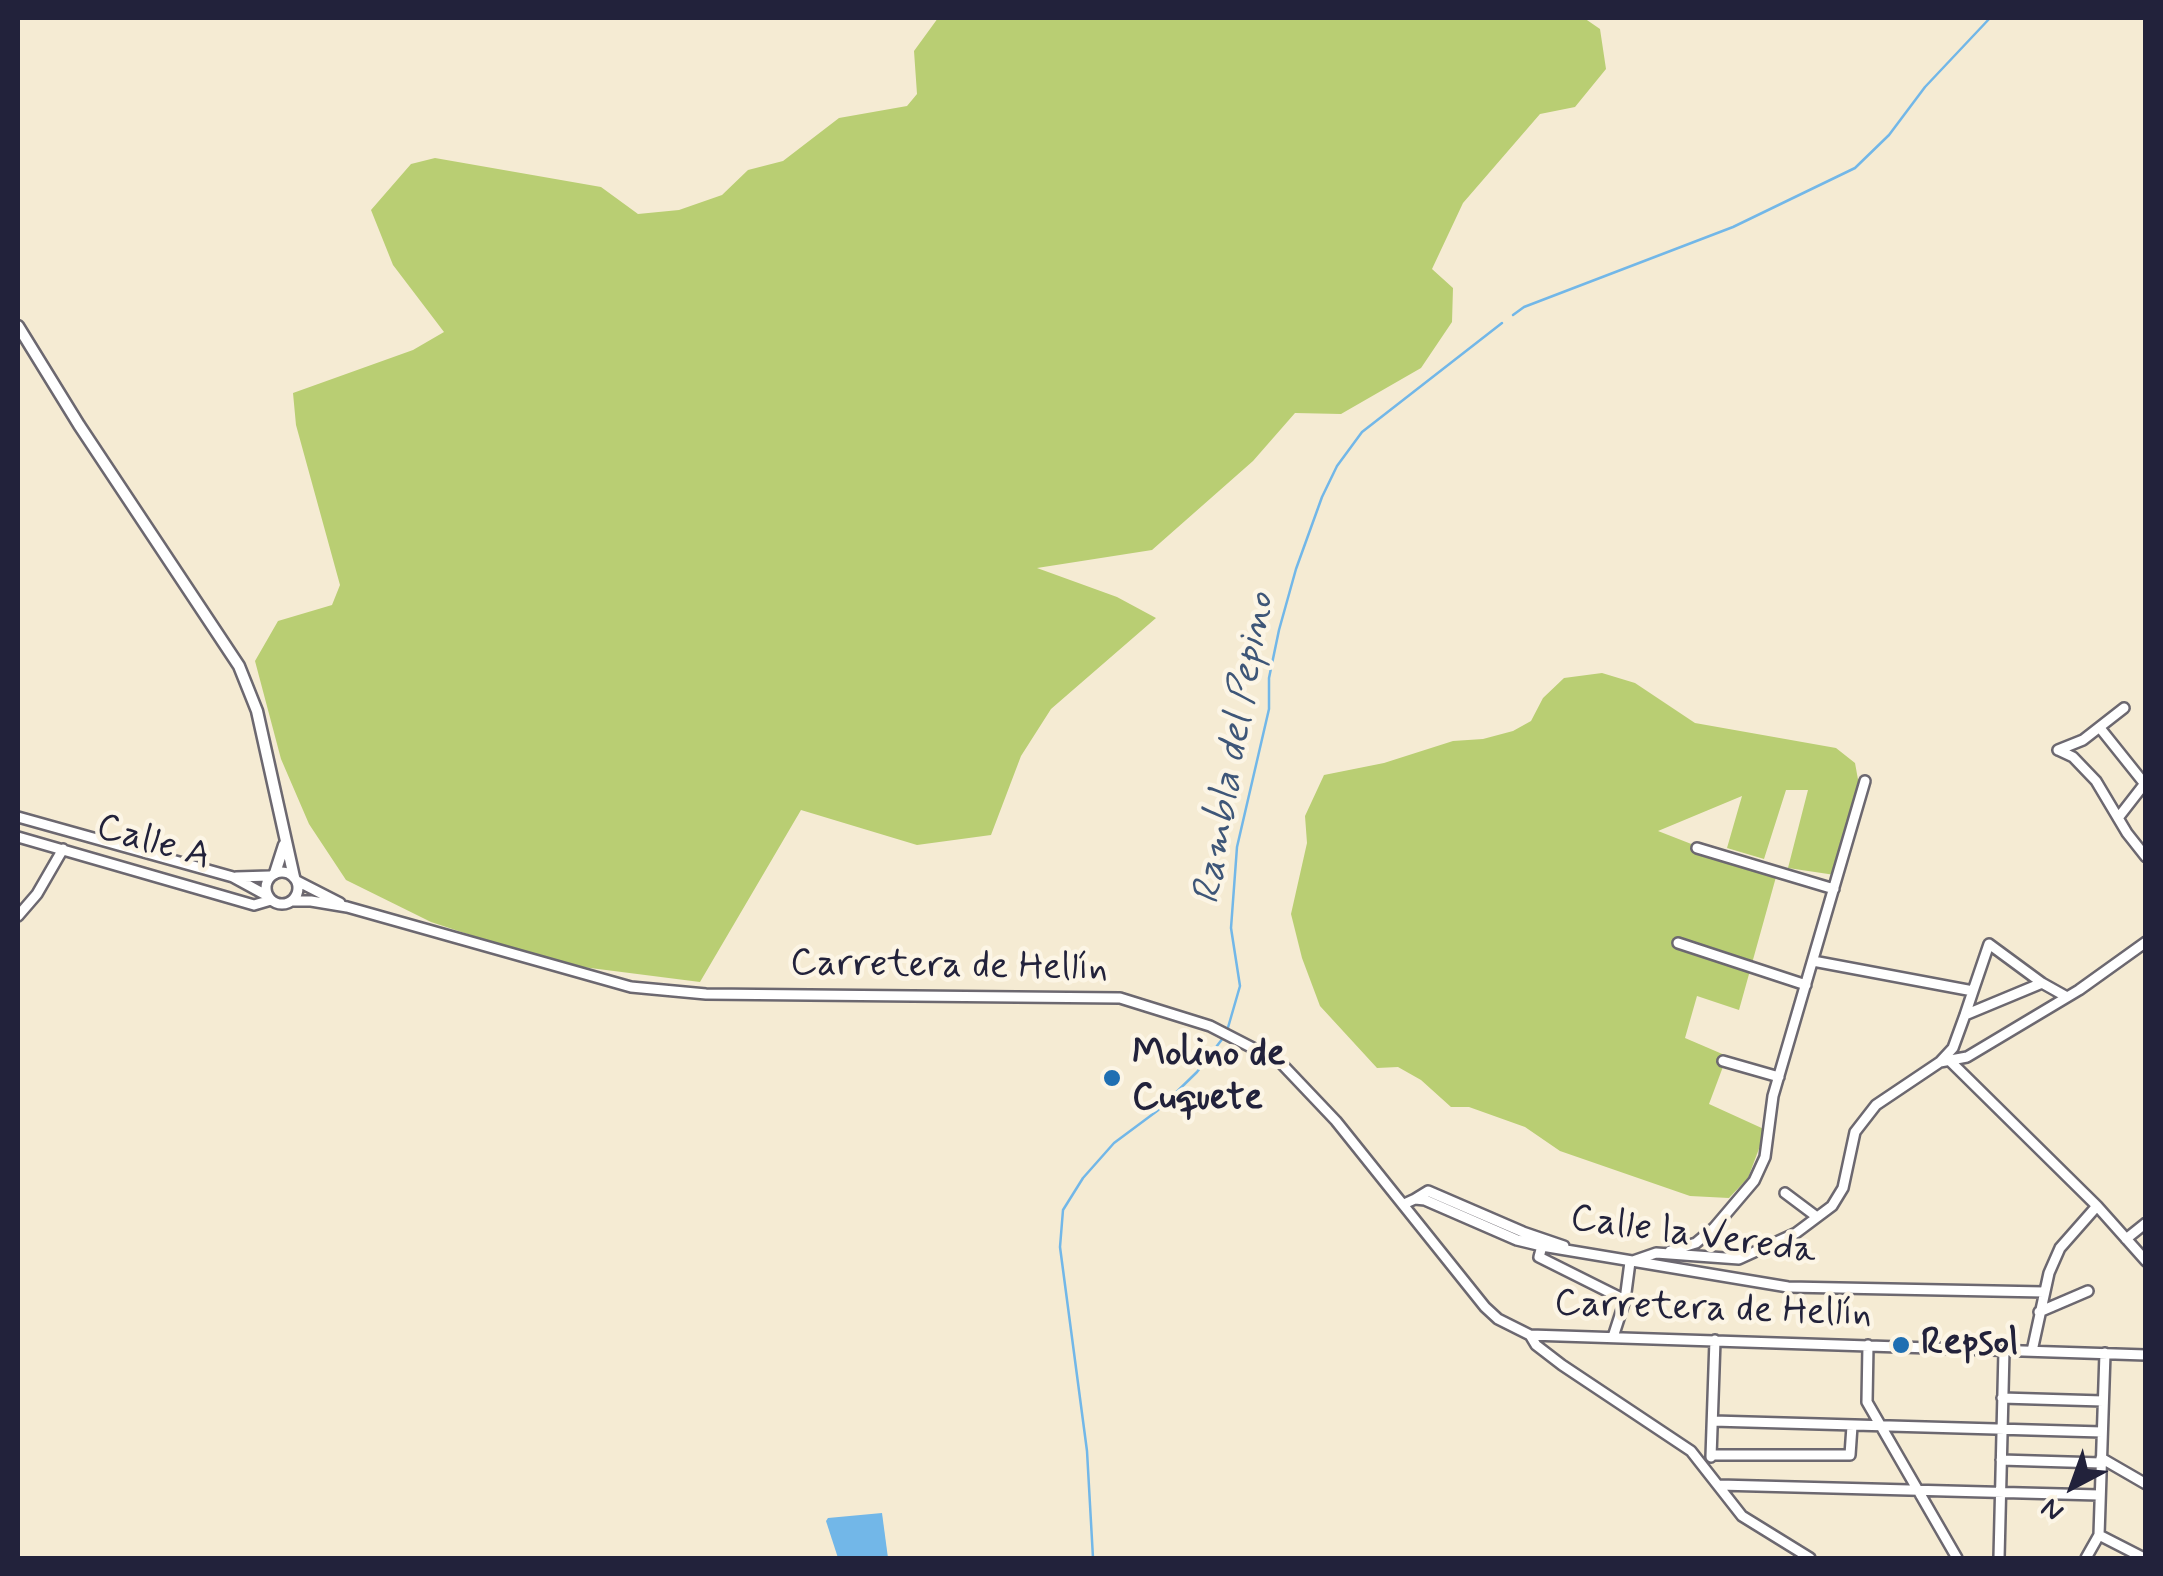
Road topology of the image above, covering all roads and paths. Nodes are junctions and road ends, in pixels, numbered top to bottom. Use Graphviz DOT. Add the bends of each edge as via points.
graph roads {
  1 [pos="18,326"];
  2 [pos="2124,708"];
  3 [pos="2100,728"];
  4 [pos="1866,781"];
  5 [pos="2145,782"];
  6 [pos="18,816"];
  7 [pos="2118,818"];
  8 [pos="18,838"];
  9 [pos="284,844"];
  10 [pos="1697,848"];
  11 [pos="63,849"];
  12 [pos="2146,857"];
  13 [pos="272,874"];
  14 [pos="233,877"];
  15 [pos="295,879"];
  16 [pos="1834,889"];
  17 [pos="269,898"];
  18 [pos="292,901"];
  19 [pos="347,908"];
  20 [pos="18,916"];
  21 [pos="2146,942"];
  22 [pos="1678,944"];
  23 [pos="1814,961"];
  24 [pos="2042,983"];
  25 [pos="1806,984"];
  26 [pos="1973,991"];
  27 [pos="2067,997"];
  28 [pos="1965,1014"];
  29 [pos="1723,1060"];
  30 [pos="1945,1062"];
  31 [pos="1779,1077"];
  32 [pos="1785,1192"];
  33 [pos="1415,1198"];
  34 [pos="1404,1204"];
  35 [pos="2096,1206"];
  36 [pos="1818,1217"];
  37 [pos="2146,1223"];
  38 [pos="2126,1239"];
  39 [pos="1542,1246"];
  40 [pos="1572,1249"];
  41 [pos="1662,1254"];
  42 [pos="2146,1261"];
  43 [pos="1630,1262"];
  44 [pos="2088,1291"];
  45 [pos="2044,1292"];
  46 [pos="1625,1300"];
  47 [pos="2039,1312"];
  48 [pos="1530,1335"];
  49 [pos="1613,1336"];
  50 [pos="1715,1340"];
  51 [pos="1868,1345"];
  52 [pos="2004,1350"];
  53 [pos="2032,1351"];
  54 [pos="2105,1353"];
  55 [pos="2146,1354"];
  56 [pos="2002,1398"];
  57 [pos="2104,1401"];
  58 [pos="1713,1422"];
  59 [pos="1880,1424"];
  60 [pos="1852,1426"];
  61 [pos="2002,1430"];
  62 [pos="2102,1432"];
  63 [pos="1711,1454"];
  64 [pos="2001,1460"];
  65 [pos="2101,1460"];
  66 [pos="1708,1471"];
  67 [pos="2146,1484"];
  68 [pos="1718,1485"];
  69 [pos="1918,1490"];
  70 [pos="2000,1492"];
  71 [pos="2099,1495"];
  72 [pos="2099,1535"];
  73 [pos="1810,1558"];
  74 [pos="1957,1558"];
  75 [pos="1999,1558"];
  76 [pos="2086,1558"];
  77 [pos="2144,1558"];
  1 -- 9 [label="street" via="239,666 257,711"];
  2 -- 3 [label="street"];
  3 -- 5 [label="street"];
  3 -- 7 [label="street" via="2058,750 2085,768"];
  4 -- 16 [label="street"];
  5 -- 7 [label="street"];
  6 -- 14 [label="street, Carretera de Hellín"];
  7 -- 12 [label="street"];
  8 -- 11 [label="street, Calle A"];
  9 -- 13 [label="street"];
  9 -- 15 [label="street"];
  10 -- 16 [label="street"];
  11 -- 17 [label="street, Calle A" via="260,905"];
  11 -- 20 [label="street"];
  13 -- 14 [label="street, Carretera de Hellín"];
  13 -- 15 [label="street, Carretera de Hellín"];
  13 -- 17 [label="street" via="265,884"];
  14 -- 17 [label="street, Carretera de Hellín"];
  15 -- 18 [label="street"];
  15 -- 19 [label="street, Carretera de Hellín"];
  16 -- 23 [label="street"];
  17 -- 18 [label="street, Carretera de Hellín"];
  18 -- 19 [label="street, Carretera de Hellín"];
  19 -- 34 [label="street, Carretera de Hellín" via="630,987 706,994 1120,998 1210,1026 1280,1062"];
  21 -- 27 [label="street"];
  22 -- 25 [label="street"];
  23 -- 25 [label="street"];
  23 -- 26 [label="street"];
  24 -- 26 [label="street" via="1990,944"];
  24 -- 27 [label="street"];
  24 -- 28 [label="street"];
  25 -- 31 [label="street"];
  26 -- 28 [label="street"];
  27 -- 30 [label="street" via="1966,1057"];
  28 -- 30 [label="street"];
  29 -- 31 [label="street"];
  30 -- 35 [label="street"];
  30 -- 36 [label="street" via="1864,1119 1850,1146 1843,1188"];
  31 -- 41 [label="street" via="1765,1157 1754,1181 1714,1228"];
  32 -- 36 [label="street"];
  33 -- 34 [label="street"];
  33 -- 39 [label="street, Calle la Vereda"];
  33 -- 40 [label="street" via="1428,1191"];
  34 -- 48 [label="street, Carretera de Hellín" via="1485,1307"];
  35 -- 38 [label="street"];
  35 -- 45 [label="street" via="2060,1248"];
  36 -- 41 [label="street" via="1739,1259"];
  37 -- 38 [label="street"];
  38 -- 42 [label="street"];
  39 -- 40 [label="street, Calle la Vereda"];
  39 -- 46 [label="street" via="1540,1257"];
  40 -- 43 [label="street, Calle la Vereda"];
  41 -- 43 [label="street"];
  43 -- 45 [label="street, Calle la Vereda" via="1788,1287"];
  43 -- 46 [label="street"];
  44 -- 47 [label="street"];
  45 -- 47 [label="street"];
  46 -- 49 [label="street"];
  47 -- 53 [label="street"];
  48 -- 49 [label="street, Carretera de Hellín"];
  48 -- 66 [label="street" via="1562,1365 1691,1451"];
  49 -- 50 [label="street, Carretera de Hellín"];
  50 -- 51 [label="street, Carretera de Hellín"];
  50 -- 58 [label="street"];
  51 -- 52 [label="street, Carretera de Hellín"];
  51 -- 59 [label="street" via="1867,1402"];
  52 -- 53 [label="street, Carretera de Hellín"];
  52 -- 56 [label="street"];
  53 -- 54 [label="street, Carretera de Hellín"];
  54 -- 55 [label="street, Carretera de Hellín"];
  54 -- 57 [label="street"];
  56 -- 57 [label="street"];
  56 -- 61 [label="street"];
  57 -- 62 [label="street"];
  58 -- 60 [label="street"];
  58 -- 63 [label="street"];
  59 -- 60 [label="street"];
  59 -- 61 [label="street"];
  59 -- 69 [label="street"];
  60 -- 63 [label="street" via="1850,1455"];
  61 -- 62 [label="street"];
  61 -- 64 [label="street"];
  62 -- 65 [label="street"];
  63 -- 66 [label="street"];
  64 -- 65 [label="street"];
  64 -- 70 [label="street"];
  65 -- 67 [label="street"];
  65 -- 71 [label="street"];
  66 -- 68 [label="street"];
  68 -- 69 [label="street"];
  68 -- 73 [label="street" via="1742,1516"];
  69 -- 70 [label="street"];
  69 -- 74 [label="street"];
  70 -- 71 [label="street"];
  70 -- 75 [label="street"];
  71 -- 72 [label="street"];
  72 -- 76 [label="street"];
  72 -- 77 [label="street"];
}
